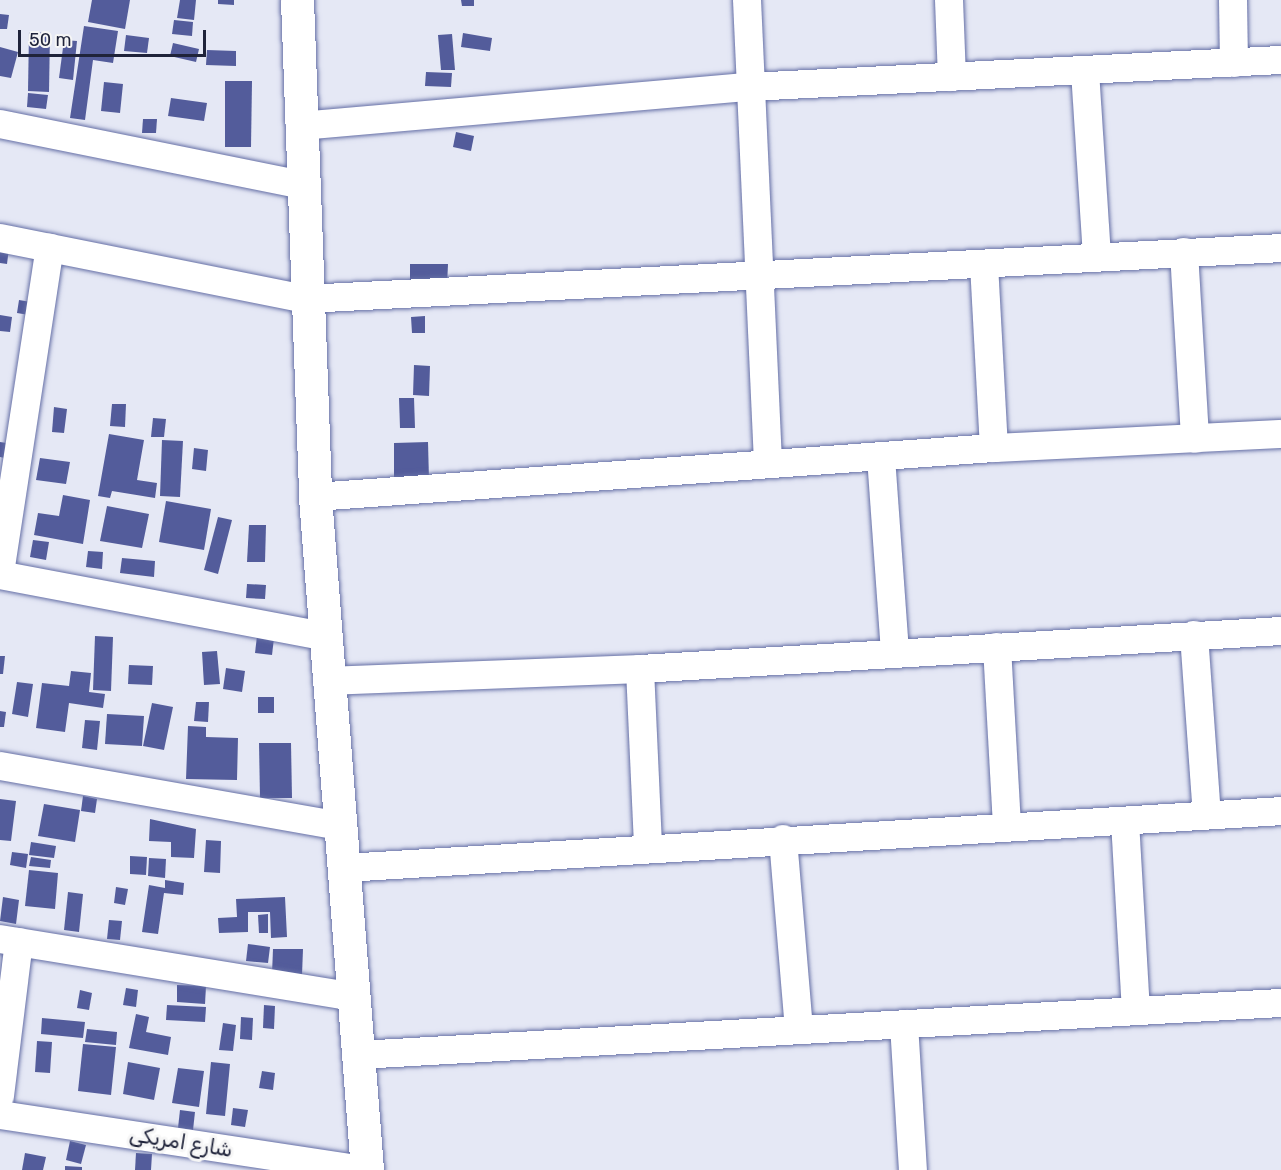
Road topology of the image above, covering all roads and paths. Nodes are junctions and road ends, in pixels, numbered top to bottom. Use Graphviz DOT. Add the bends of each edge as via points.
graph roads {
  1 [pos="297,0"];
  2 [pos="747,0"];
  3 [pos="949,0"];
  4 [pos="1233,0"];
  5 [pos="1281,60"];
  6 [pos="1234,63"];
  7 [pos="1086,71"];
  8 [pos="952,77"];
  9 [pos="749,87"];
  10 [pos="0,124"];
  11 [pos="300,126"];
  12 [pos="302,185"];
  13 [pos="0,238"];
  14 [pos="50,248"];
  15 [pos="1281,248"];
  16 [pos="1184,252"];
  17 [pos="1097,256"];
  18 [pos="984,264"];
  19 [pos="760,276"];
  20 [pos="306,299"];
  21 [pos="1281,434"];
  22 [pos="1195,439"];
  23 [pos="994,448"];
  24 [pos="881,457"];
  25 [pos="768,464"];
  26 [pos="315,497"];
  27 [pos="0,574"];
  28 [pos="1281,631"];
  29 [pos="324,636"];
  30 [pos="1194,636"];
  31 [pos="997,647"];
  32 [pos="895,653"];
  33 [pos="640,669"];
  34 [pos="327,681"];
  35 [pos="0,766"];
  36 [pos="1281,811"];
  37 [pos="1207,815"];
  38 [pos="1125,821"];
  39 [pos="340,826"];
  40 [pos="1007,826"];
  41 [pos="783,838"];
  42 [pos="648,845"];
  43 [pos="345,868"];
  44 [pos="10,940"];
  45 [pos="354,997"];
  46 [pos="1281,1003"];
  47 [pos="1136,1009"];
  48 [pos="904,1024"];
  49 [pos="800,1029"];
  50 [pos="359,1055"];
  51 [pos="0,1096"];
  52 [pos="0,1115"];
  53 [pos="365,1170"];
  54 [pos="913,1170"];
  1 -- 11 [label="street"];
  2 -- 9 [label="street"];
  3 -- 8 [label="street"];
  4 -- 6 [label="street"];
  5 -- 6 [label="street"];
  6 -- 7 [label="street"];
  7 -- 8 [label="street"];
  7 -- 17 [label="street"];
  8 -- 9 [label="street"];
  9 -- 11 [label="street"];
  9 -- 19 [label="street"];
  10 -- 12 [label="street"];
  11 -- 12 [label="street"];
  12 -- 20 [label="street"];
  13 -- 14 [label="street"];
  14 -- 20 [label="street"];
  14 -- 27 [label="street"];
  15 -- 16 [label="street"];
  16 -- 17 [label="street"];
  16 -- 22 [label="street"];
  17 -- 18 [label="street"];
  18 -- 19 [label="street"];
  18 -- 23 [label="street"];
  19 -- 20 [label="street"];
  19 -- 25 [label="street"];
  20 -- 26 [label="street"];
  21 -- 22 [label="street"];
  22 -- 23 [label="street"];
  23 -- 24 [label="street"];
  24 -- 25 [label="street"];
  24 -- 32 [label="street"];
  25 -- 26 [label="street"];
  26 -- 29 [label="street"];
  27 -- 29 [label="street"];
  28 -- 30 [label="street"];
  29 -- 34 [label="street"];
  30 -- 31 [label="street"];
  30 -- 37 [label="street"];
  31 -- 32 [label="street"];
  31 -- 40 [label="street"];
  32 -- 33 [label="street"];
  33 -- 34 [label="street"];
  33 -- 42 [label="street"];
  34 -- 39 [label="street"];
  35 -- 39 [label="street"];
  36 -- 37 [label="street"];
  37 -- 38 [label="street"];
  38 -- 40 [label="street"];
  38 -- 47 [label="street"];
  39 -- 43 [label="street"];
  40 -- 41 [label="street"];
  41 -- 42 [label="street"];
  41 -- 49 [label="street"];
  42 -- 43 [label="street"];
  43 -- 45 [label="street"];
  44 -- 45 [label="street"];
  44 -- 51 [label="street"];
  45 -- 50 [label="street"];
  46 -- 47 [label="street"];
  47 -- 48 [label="street"];
  48 -- 49 [label="street"];
  48 -- 54 [label="street"];
  49 -- 50 [label="street"];
  50 -- 53 [label="street"];
  52 -- 53 [label="street, شارع امريكى"];
}
